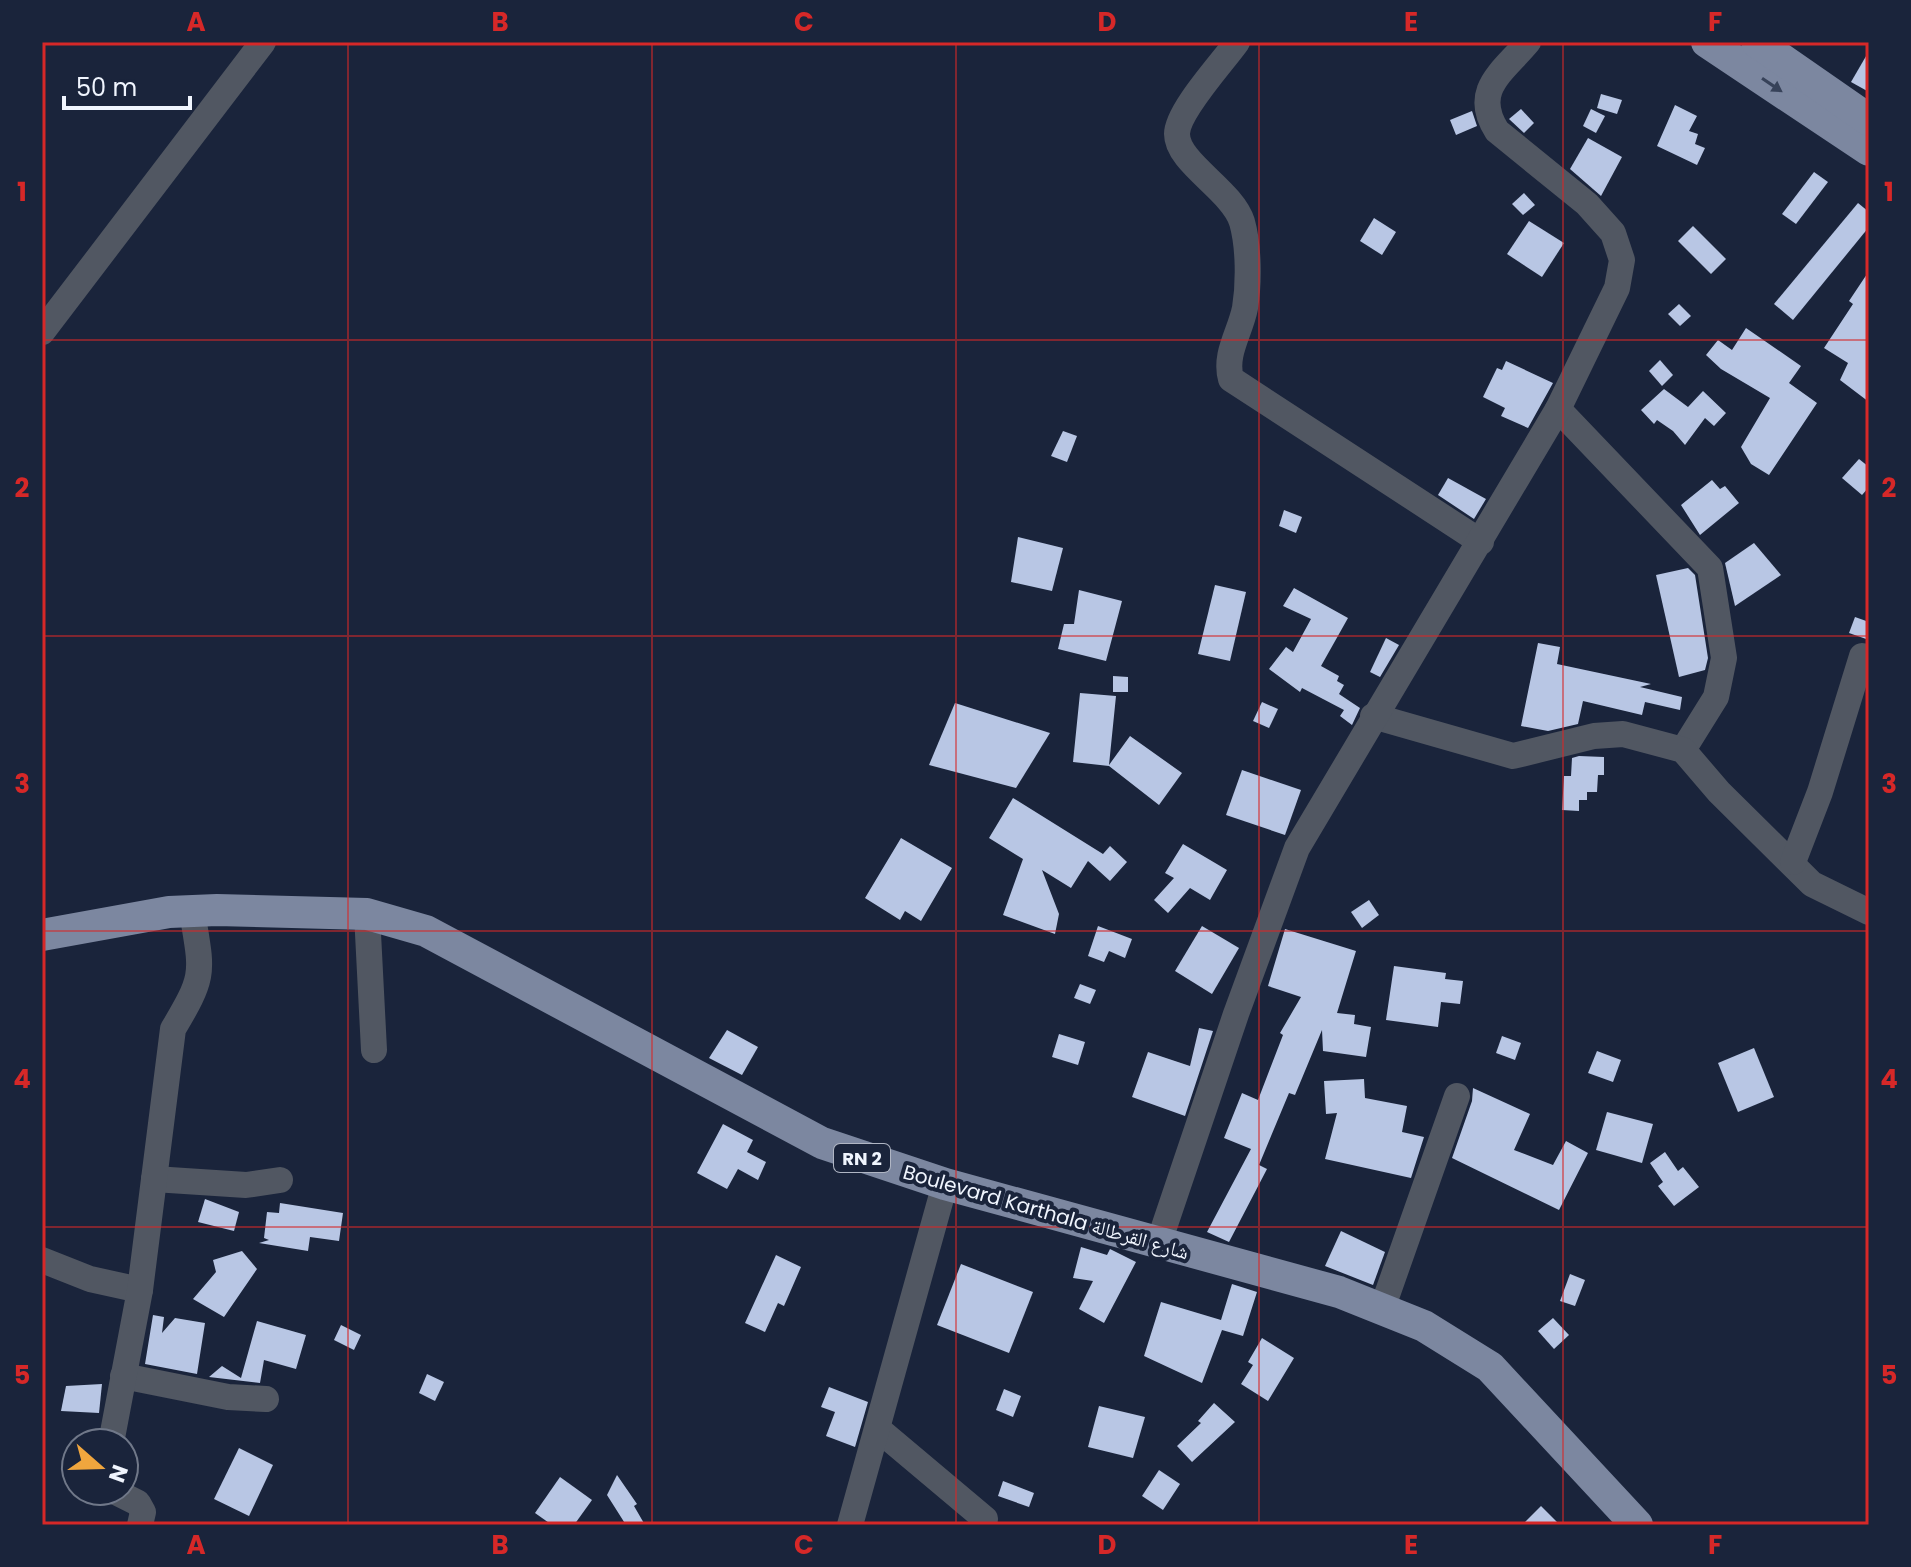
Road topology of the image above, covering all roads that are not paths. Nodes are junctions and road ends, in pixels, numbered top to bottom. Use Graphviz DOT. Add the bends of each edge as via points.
graph roads {
  1 [pos="263,42"];
  2 [pos="1237,42"];
  3 [pos="1528,42"];
  4 [pos="1707,42"];
  5 [pos="1757,42"];
  6 [pos="1869,120"];
  7 [pos="1869,150"];
  8 [pos="42,332"];
  9 [pos="1558,409"];
  10 [pos="1481,542"];
  11 [pos="1862,656"];
  12 [pos="1373,716"];
  13 [pos="1683,750"];
  14 [pos="1793,862"];
  15 [pos="192,911"];
  16 [pos="1869,912"];
  17 [pos="367,914"];
  18 [pos="42,935"];
  19 [pos="374,1050"];
  20 [pos="1457,1096"];
  21 [pos="154,1179"];
  22 [pos="280,1180"];
  23 [pos="945,1184"];
  24 [pos="1158,1245"];
  25 [pos="42,1260"];
  26 [pos="140,1290"];
  27 [pos="1382,1309"];
  28 [pos="123,1376"];
  29 [pos="266,1399"];
  30 [pos="114,1427"];
  31 [pos="878,1429"];
  32 [pos="985,1519"];
  33 [pos="850,1525"];
  34 [pos="1637,1525"];
  1 -- 8 [label="street"];
  2 -- 10 [label="street" via="1182,118 1177,135 1182,151 1229,197 1241,222 1247,263 1245,309 1228,366 1231,379"];
  3 -- 9 [label="street" via="1488,89 1487,115 1497,131 1587,204 1613,233 1622,260 1617,288"];
  4 -- 7 [label="main road, one-way"];
  5 -- 6 [label="main road"];
  9 -- 10 [label="street"];
  9 -- 13 [label="street" via="1710,568 1724,658 1716,697"];
  10 -- 12 [label="street"];
  11 -- 14 [label="street"];
  12 -- 13 [label="street" via="1513,756 1623,734"];
  12 -- 24 [label="street" via="1297,848"];
  13 -- 14 [label="street"];
  14 -- 16 [label="street" via="1812,884"];
  15 -- 17 [label="main road, Boulevard Karthala شارع القرطالة / RN 2"];
  15 -- 18 [label="main road, Boulevard Karthala شارع القرطالة / RN 2"];
  15 -- 21 [label="street" via="202,973 173,1029"];
  17 -- 19 [label="street"];
  17 -- 23 [label="main road, Boulevard Karthala شارع القرطالة / RN 2" via="426,931 790,1129"];
  20 -- 27 [label="street"];
  21 -- 22 [label="street" via="246,1185"];
  21 -- 26 [label="street"];
  23 -- 24 [label="main road, Boulevard Karthala شارع القرطالة / RN 2"];
  23 -- 31 [label="street"];
  24 -- 27 [label="main road, Boulevard Karthala شارع القرطالة / RN 2" via="1339,1292"];
  25 -- 26 [label="street" via="90,1279"];
  26 -- 28 [label="street"];
  27 -- 34 [label="main road, Boulevard Karthala شارع القرطالة / RN 2" via="1424,1326 1490,1367"];
  28 -- 29 [label="street" via="228,1397"];
  28 -- 30 [label="street"];
  31 -- 32 [label="street"];
  31 -- 33 [label="street"];
}
